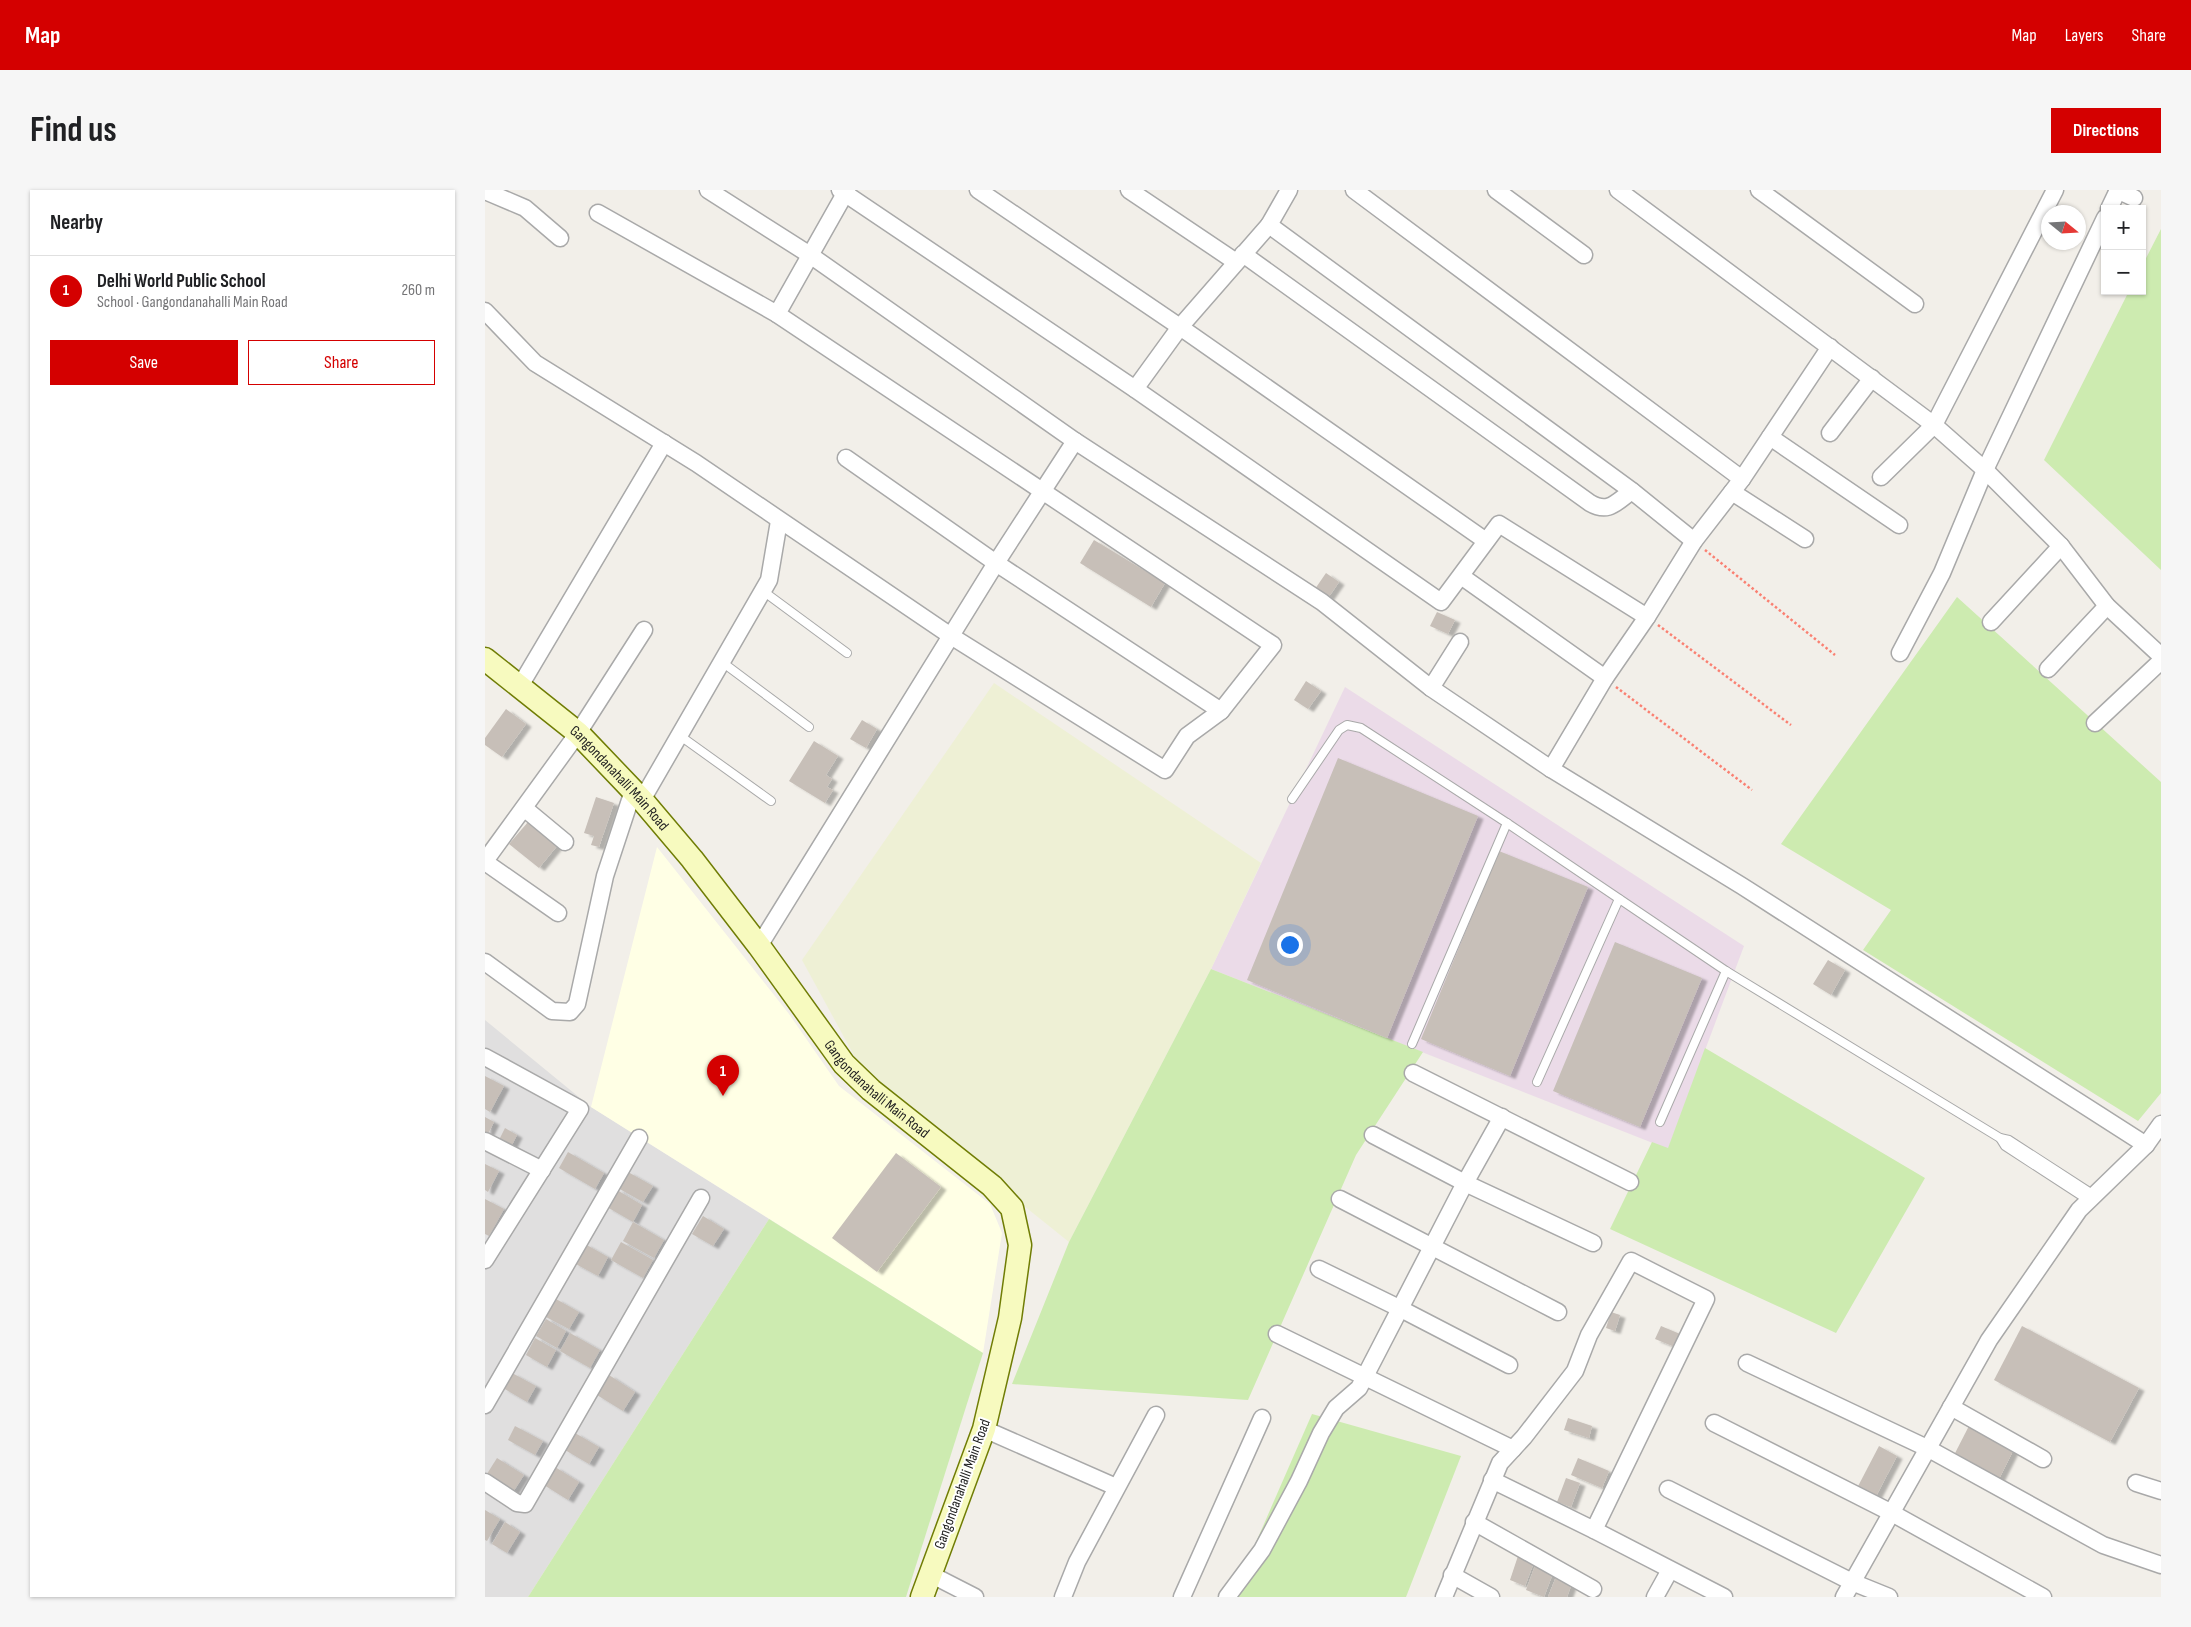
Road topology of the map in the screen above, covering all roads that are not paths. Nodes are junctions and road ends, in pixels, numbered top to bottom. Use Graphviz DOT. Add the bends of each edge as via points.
graph roads {
  1 [pos="485,190"];
  2 [pos="708,190"];
  3 [pos="978,190"];
  4 [pos="1129,190"];
  5 [pos="1289,190"];
  6 [pos="1354,190"];
  7 [pos="1496,190"];
  8 [pos="1618,190"];
  9 [pos="1759,190"];
  10 [pos="2055,190"];
  11 [pos="2117,190"];
  12 [pos="844,191"];
  13 [pos="2134,198"];
  14 [pos="2111,205"];
  15 [pos="598,213"];
  16 [pos="1269,225"];
  17 [pos="2101,226"];
  18 [pos="560,238"];
  19 [pos="1584,255"];
  20 [pos="810,256"];
  21 [pos="1239,258"];
  22 [pos="1915,304"];
  23 [pos="485,311"];
  24 [pos="777,314"];
  25 [pos="1179,327"];
  26 [pos="1831,347"];
  27 [pos="1872,378"];
  28 [pos="1135,389"];
  29 [pos="1934,425"];
  30 [pos="1830,433"];
  31 [pos="1770,437"];
  32 [pos="1075,441"];
  33 [pos="664,443"];
  34 [pos="846,458"];
  35 [pos="1985,470"];
  36 [pos="1881,477"];
  37 [pos="1742,479"];
  38 [pos="1632,491"];
  39 [pos="1042,492"];
  40 [pos="1732,492"];
  41 [pos="779,522"];
  42 [pos="1899,524"];
  43 [pos="1805,539"];
  44 [pos="1486,541"];
  45 [pos="1694,541"];
  46 [pos="2061,546"];
  47 [pos="996,563"];
  48 [pos="1461,576"];
  49 [pos="763,591"];
  50 [pos="2107,606"];
  51 [pos="1647,617"];
  52 [pos="1991,622"];
  53 [pos="643,630"];
  54 [pos="951,636"];
  55 [pos="1461,642"];
  56 [pos="847,653"];
  57 [pos="1900,653"];
  58 [pos="2161,656"];
  59 [pos="485,660"];
  60 [pos="2161,661"];
  61 [pos="721,662"];
  62 [pos="2048,669"];
  63 [pos="1605,678"];
  64 [pos="520,686"];
  65 [pos="1431,688"];
  66 [pos="1221,711"];
  67 [pos="2095,723"];
  68 [pos="809,727"];
  69 [pos="579,733"];
  70 [pos="679,735"];
  71 [pos="1551,769"];
  72 [pos="638,796"];
  73 [pos="1292,799"];
  74 [pos="771,801"];
  75 [pos="524,808"];
  76 [pos="1507,823"];
  77 [pos="565,842"];
  78 [pos="485,862"];
  79 [pos="1619,899"];
  80 [pos="558,913"];
  81 [pos="759,946"];
  82 [pos="485,962"];
  83 [pos="1726,971"];
  84 [pos="1412,1044"];
  85 [pos="485,1057"];
  86 [pos="1413,1073"];
  87 [pos="1537,1082"];
  88 [pos="1502,1117"];
  89 [pos="1660,1122"];
  90 [pos="2160,1128"];
  91 [pos="1373,1135"];
  92 [pos="639,1138"];
  93 [pos="485,1141"];
  94 [pos="2147,1145"];
  95 [pos="542,1170"];
  96 [pos="1630,1182"];
  97 [pos="1465,1183"];
  98 [pos="701,1198"];
  99 [pos="2091,1198"];
  100 [pos="1340,1199"];
  101 [pos="1593,1243"];
  102 [pos="1431,1247"];
  103 [pos="487,1254"];
  104 [pos="1319,1269"];
  105 [pos="1399,1308"];
  106 [pos="1558,1312"];
  107 [pos="1277,1334"];
  108 [pos="1747,1363"];
  109 [pos="1509,1365"];
  110 [pos="1365,1377"];
  111 [pos="485,1405"];
  112 [pos="1951,1407"];
  113 [pos="1156,1415"];
  114 [pos="1262,1418"];
  115 [pos="1713,1423"];
  116 [pos="984,1429"];
  117 [pos="1927,1448"];
  118 [pos="1513,1449"];
  119 [pos="2043,1459"];
  120 [pos="1492,1480"];
  121 [pos="485,1482"];
  122 [pos="2136,1483"];
  123 [pos="1116,1487"];
  124 [pos="1668,1489"];
  125 [pos="2161,1491"];
  126 [pos="1891,1512"];
  127 [pos="1475,1522"];
  128 [pos="1594,1530"];
  129 [pos="2161,1565"];
  130 [pos="1670,1570"];
  131 [pos="930,1574"];
  132 [pos="1452,1576"];
  133 [pos="1852,1582"];
  134 [pos="1593,1589"];
  135 [pos="922,1597"];
  136 [pos="975,1597"];
  137 [pos="1063,1597"];
  138 [pos="1182,1597"];
  139 [pos="1227,1597"];
  140 [pos="1444,1597"];
  141 [pos="1491,1597"];
  142 [pos="1655,1597"];
  143 [pos="1724,1597"];
  144 [pos="1844,1597"];
  145 [pos="1889,1597"];
  146 [pos="2043,1597"];
  1 -- 18 [label="street" via="525,208"];
  2 -- 20 [label="street"];
  3 -- 25 [label="street"];
  4 -- 21 [label="street"];
  5 -- 16 [label="street"];
  6 -- 37 [label="street"];
  7 -- 19 [label="street"];
  8 -- 26 [label="street"];
  9 -- 22 [label="street"];
  10 -- 29 [label="street"];
  11 -- 13 [label="street"];
  11 -- 14 [label="street"];
  12 -- 20 [label="street"];
  12 -- 28 [label="street"];
  15 -- 24 [label="street"];
  16 -- 21 [label="street"];
  16 -- 38 [label="street"];
  17 -- 35 [label="street"];
  20 -- 24 [label="street"];
  20 -- 32 [label="street"];
  21 -- 25 [label="street"];
  21 -- 38 [label="street" via="1590,503 1599,508 1609,508"];
  23 -- 33 [label="street" via="535,363"];
  24 -- 39 [label="street"];
  25 -- 28 [label="street"];
  25 -- 44 [label="street"];
  26 -- 27 [label="street"];
  26 -- 31 [label="street"];
  27 -- 29 [label="street"];
  27 -- 30 [label="street"];
  28 -- 48 [label="street" via="1441,602"];
  29 -- 35 [label="street"];
  29 -- 36 [label="street"];
  31 -- 37 [label="street"];
  31 -- 42 [label="street"];
  32 -- 39 [label="street"];
  32 -- 65 [label="street" via="1322,602"];
  33 -- 41 [label="street"];
  33 -- 64 [label="street"];
  34 -- 47 [label="street"];
  35 -- 46 [label="street"];
  35 -- 57 [label="street" via="1942,573"];
  37 -- 40 [label="street"];
  38 -- 45 [label="street"];
  39 -- 47 [label="street"];
  39 -- 66 [label="street" via="1273,645"];
  40 -- 43 [label="street"];
  40 -- 45 [label="street"];
  41 -- 49 [label="street" via="769,580"];
  41 -- 54 [label="street"];
  44 -- 48 [label="street"];
  44 -- 51 [label="street" via="1499,524"];
  45 -- 51 [label="street"];
  46 -- 50 [label="street"];
  46 -- 52 [label="street"];
  47 -- 54 [label="street"];
  47 -- 66 [label="street"];
  48 -- 63 [label="street"];
  49 -- 56 [label="lane"];
  49 -- 61 [label="street"];
  50 -- 58 [label="street"];
  50 -- 62 [label="street"];
  51 -- 63 [label="street"];
  53 -- 69 [label="street"];
  54 -- 66 [label="street" via="1165,770 1187,736"];
  54 -- 81 [label="street"];
  55 -- 65 [label="street"];
  59 -- 64 [label="street, Gangondanahalli Main Road"];
  60 -- 67 [label="street"];
  61 -- 68 [label="lane"];
  61 -- 70 [label="street"];
  63 -- 71 [label="street"];
  64 -- 69 [label="street, Gangondanahalli Main Road"];
  65 -- 71 [label="street"];
  69 -- 72 [label="street, Gangondanahalli Main Road"];
  69 -- 75 [label="street"];
  70 -- 72 [label="street"];
  70 -- 74 [label="lane"];
  71 -- 94 [label="street" via="1742,886"];
  72 -- 81 [label="street, Gangondanahalli Main Road"];
  72 -- 82 [label="street" via="605,876 577,1004 570,1012 552,1011"];
  73 -- 76 [label="lane" via="1339,730 1354,725"];
  75 -- 77 [label="street"];
  75 -- 78 [label="street"];
  76 -- 79 [label="lane"];
  76 -- 84 [label="lane"];
  78 -- 80 [label="street"];
  79 -- 83 [label="lane"];
  79 -- 87 [label="lane"];
  81 -- 116 [label="street, Gangondanahalli Main Road" via="844,1064 871,1090 991,1186 1012,1208 1020,1245 1010,1318"];
  83 -- 89 [label="lane"];
  83 -- 99 [label="lane" via="2000,1138 2009,1140"];
  85 -- 95 [label="street" via="580,1109"];
  86 -- 88 [label="street"];
  88 -- 96 [label="street"];
  88 -- 97 [label="street"];
  90 -- 94 [label="street"];
  91 -- 97 [label="street"];
  92 -- 111 [label="street"];
  93 -- 95 [label="street"];
  94 -- 99 [label="street"];
  95 -- 103 [label="street"];
  97 -- 101 [label="street"];
  97 -- 102 [label="street"];
  98 -- 121 [label="street" via="525,1504 517,1503"];
  99 -- 112 [label="street" via="2079,1210 1989,1340"];
  100 -- 102 [label="street"];
  102 -- 105 [label="street"];
  102 -- 106 [label="street"];
  104 -- 105 [label="street"];
  105 -- 109 [label="street"];
  105 -- 110 [label="street"];
  107 -- 110 [label="street"];
  108 -- 117 [label="street"];
  110 -- 118 [label="street"];
  110 -- 139 [label="street" via="1359,1388 1335,1408 1262,1550"];
  112 -- 117 [label="street"];
  112 -- 119 [label="street"];
  113 -- 123 [label="street"];
  114 -- 138 [label="street"];
  115 -- 126 [label="street"];
  116 -- 123 [label="street"];
  116 -- 131 [label="street, Gangondanahalli Main Road"];
  117 -- 126 [label="street"];
  117 -- 129 [label="street" via="2103,1544"];
  118 -- 120 [label="street" via="1500,1463"];
  118 -- 128 [label="street" via="1575,1371 1589,1335 1631,1261 1706,1299"];
  120 -- 127 [label="street"];
  120 -- 128 [label="street"];
  122 -- 125 [label="street"];
  123 -- 137 [label="street" via="1077,1562"];
  124 -- 133 [label="street"];
  126 -- 133 [label="street"];
  126 -- 146 [label="street"];
  127 -- 132 [label="street"];
  127 -- 134 [label="street"];
  128 -- 130 [label="street"];
  130 -- 142 [label="street"];
  130 -- 143 [label="street"];
  131 -- 135 [label="street, Gangondanahalli Main Road"];
  131 -- 136 [label="street"];
  132 -- 140 [label="street"];
  132 -- 141 [label="street"];
  133 -- 144 [label="street"];
  133 -- 145 [label="street"];
}
